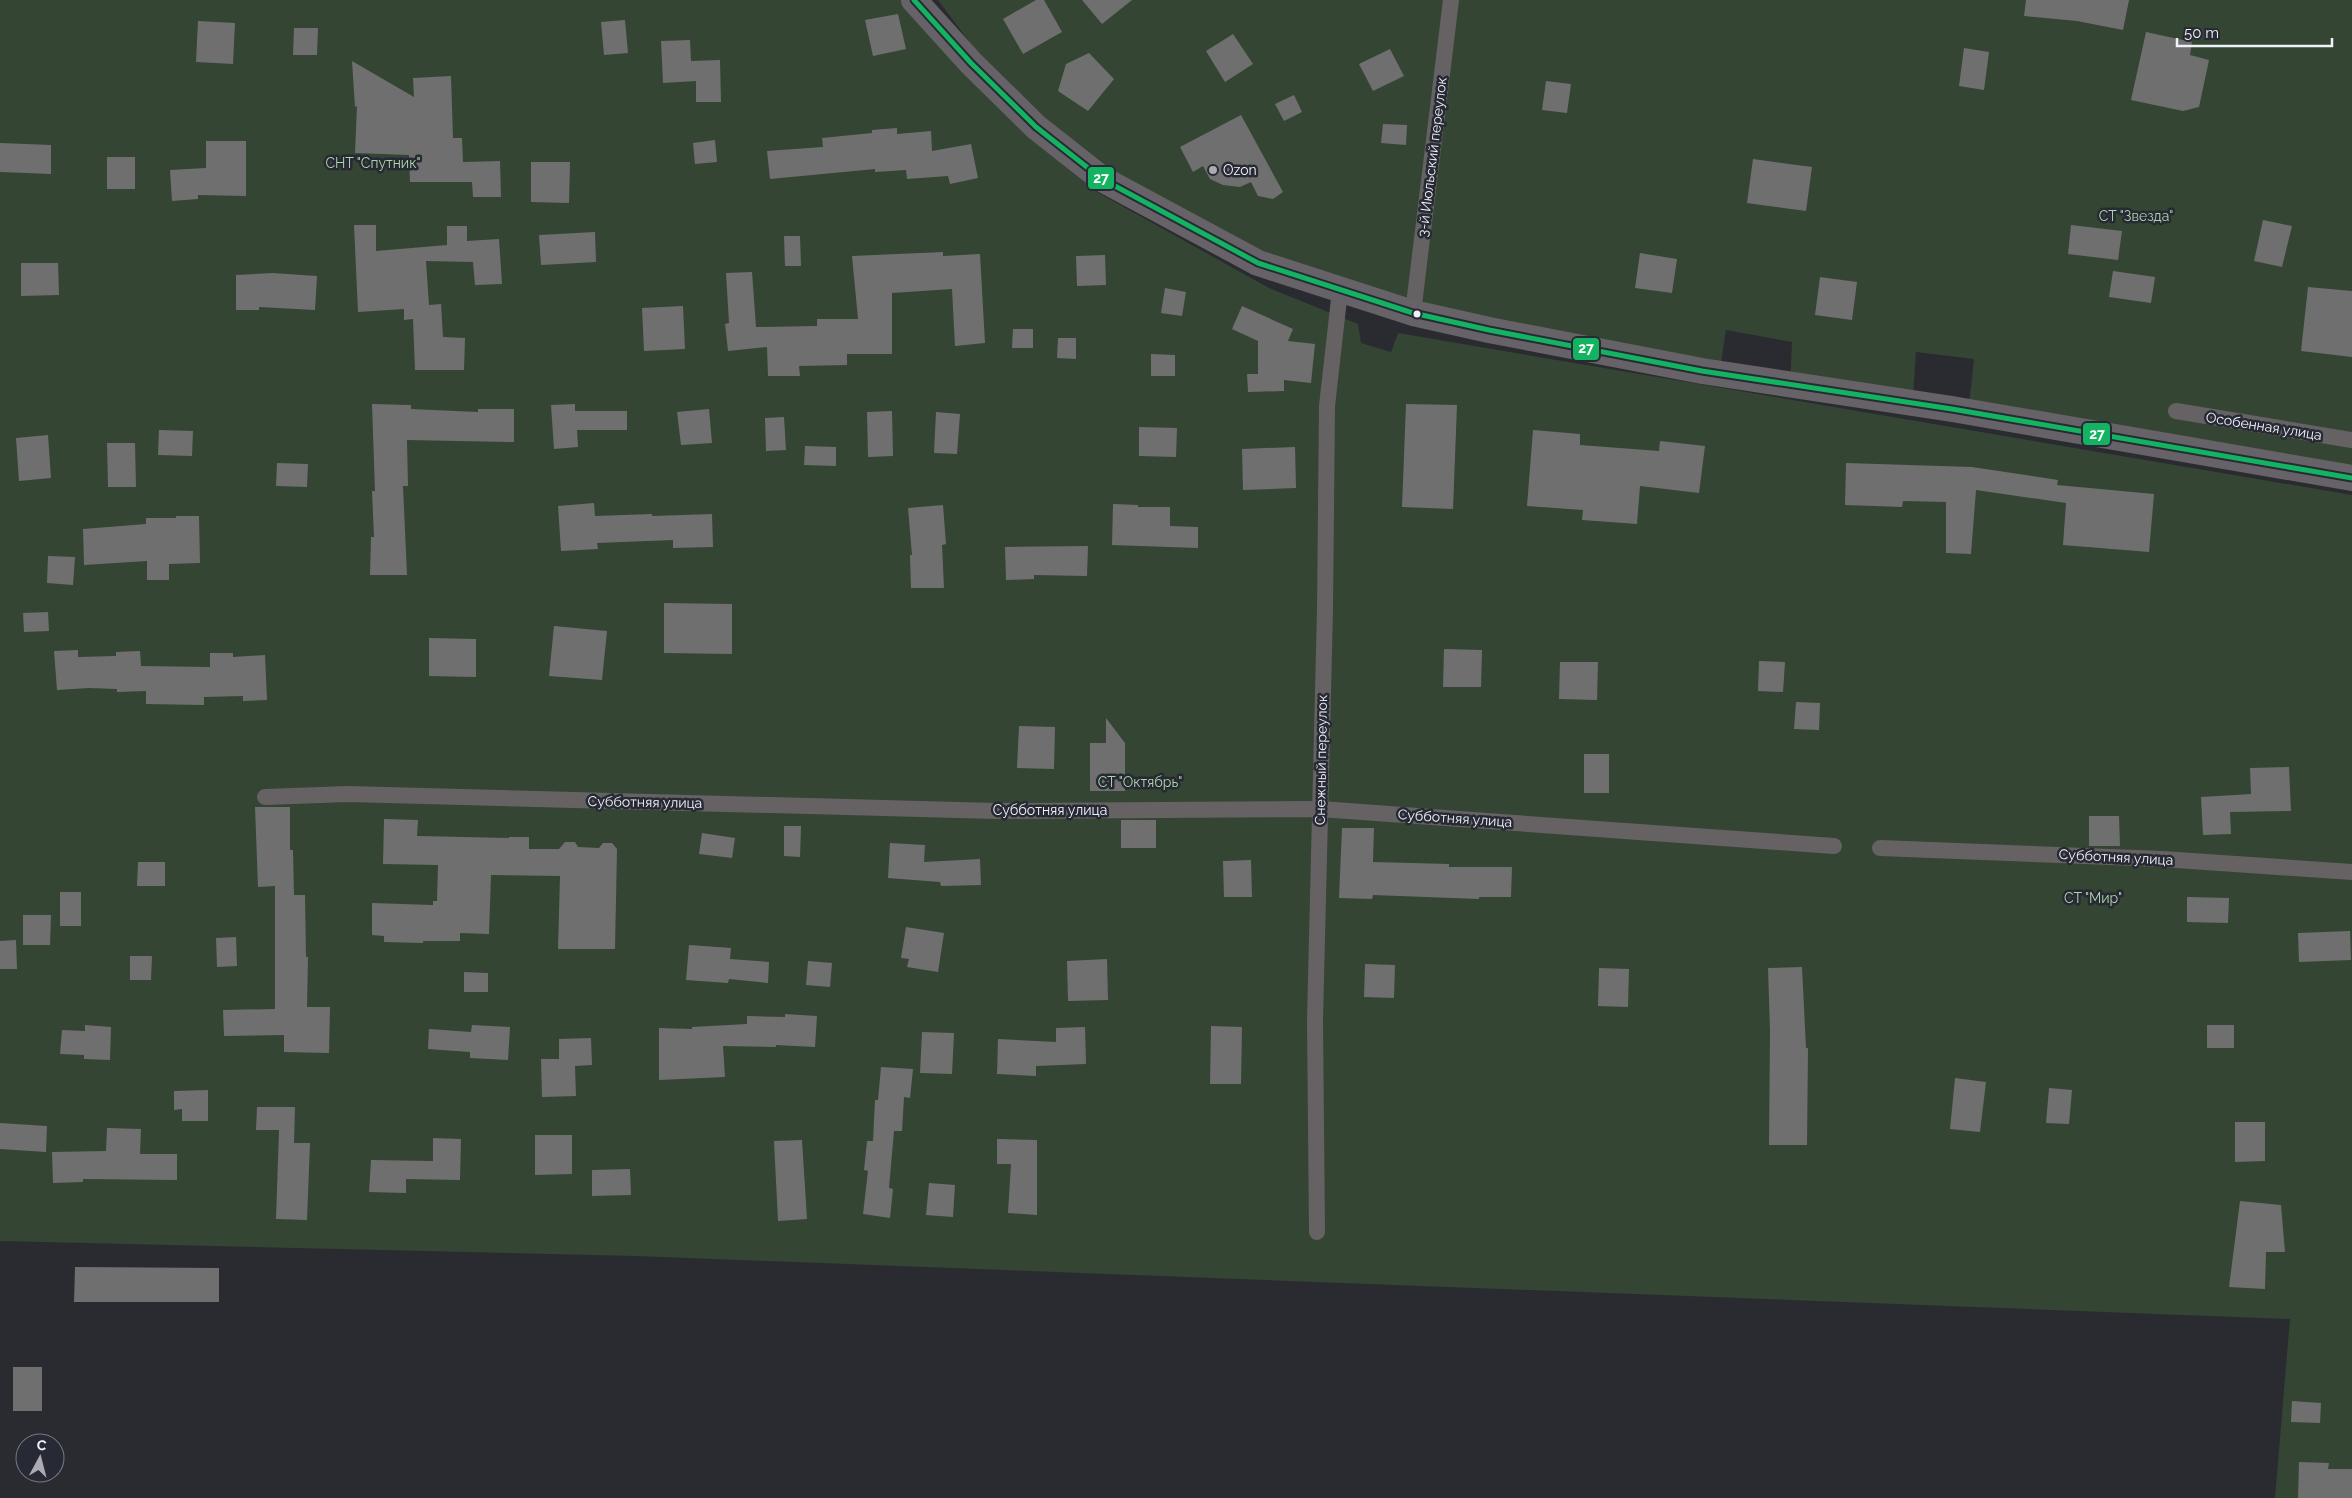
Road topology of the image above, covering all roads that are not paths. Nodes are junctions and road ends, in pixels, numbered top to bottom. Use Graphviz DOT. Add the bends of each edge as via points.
graph roads {
  1 [pos="914,0"];
  2 [pos="1451,0"];
  3 [pos="1340,290"];
  4 [pos="1413,313"];
  5 [pos="2176,411"];
  6 [pos="2352,440"];
  7 [pos="2352,478"];
  8 [pos="265,797"];
  9 [pos="1320,809"];
  10 [pos="1834,846"];
  11 [pos="1880,848"];
  12 [pos="2352,872"];
  13 [pos="1317,1232"];
  1 -- 3 [label="main road" via="971,63 1036,127 1102,179 1258,264"];
  2 -- 4 [label="street, 3-й Июльский переулок"];
  3 -- 4 [label="main road"];
  3 -- 9 [label="street, Снежный переулок" via="1327,406"];
  4 -- 7 [label="main road" via="1702,371"];
  5 -- 6 [label="street, Особенная улица"];
  8 -- 9 [label="street, Субботняя улица" via="348,794 996,811"];
  9 -- 10 [label="street, Субботняя улица"];
  9 -- 13 [label="street, Снежный переулок" via="1315,1020"];
  11 -- 12 [label="street, Субботняя улица" via="2162,859"];
}
